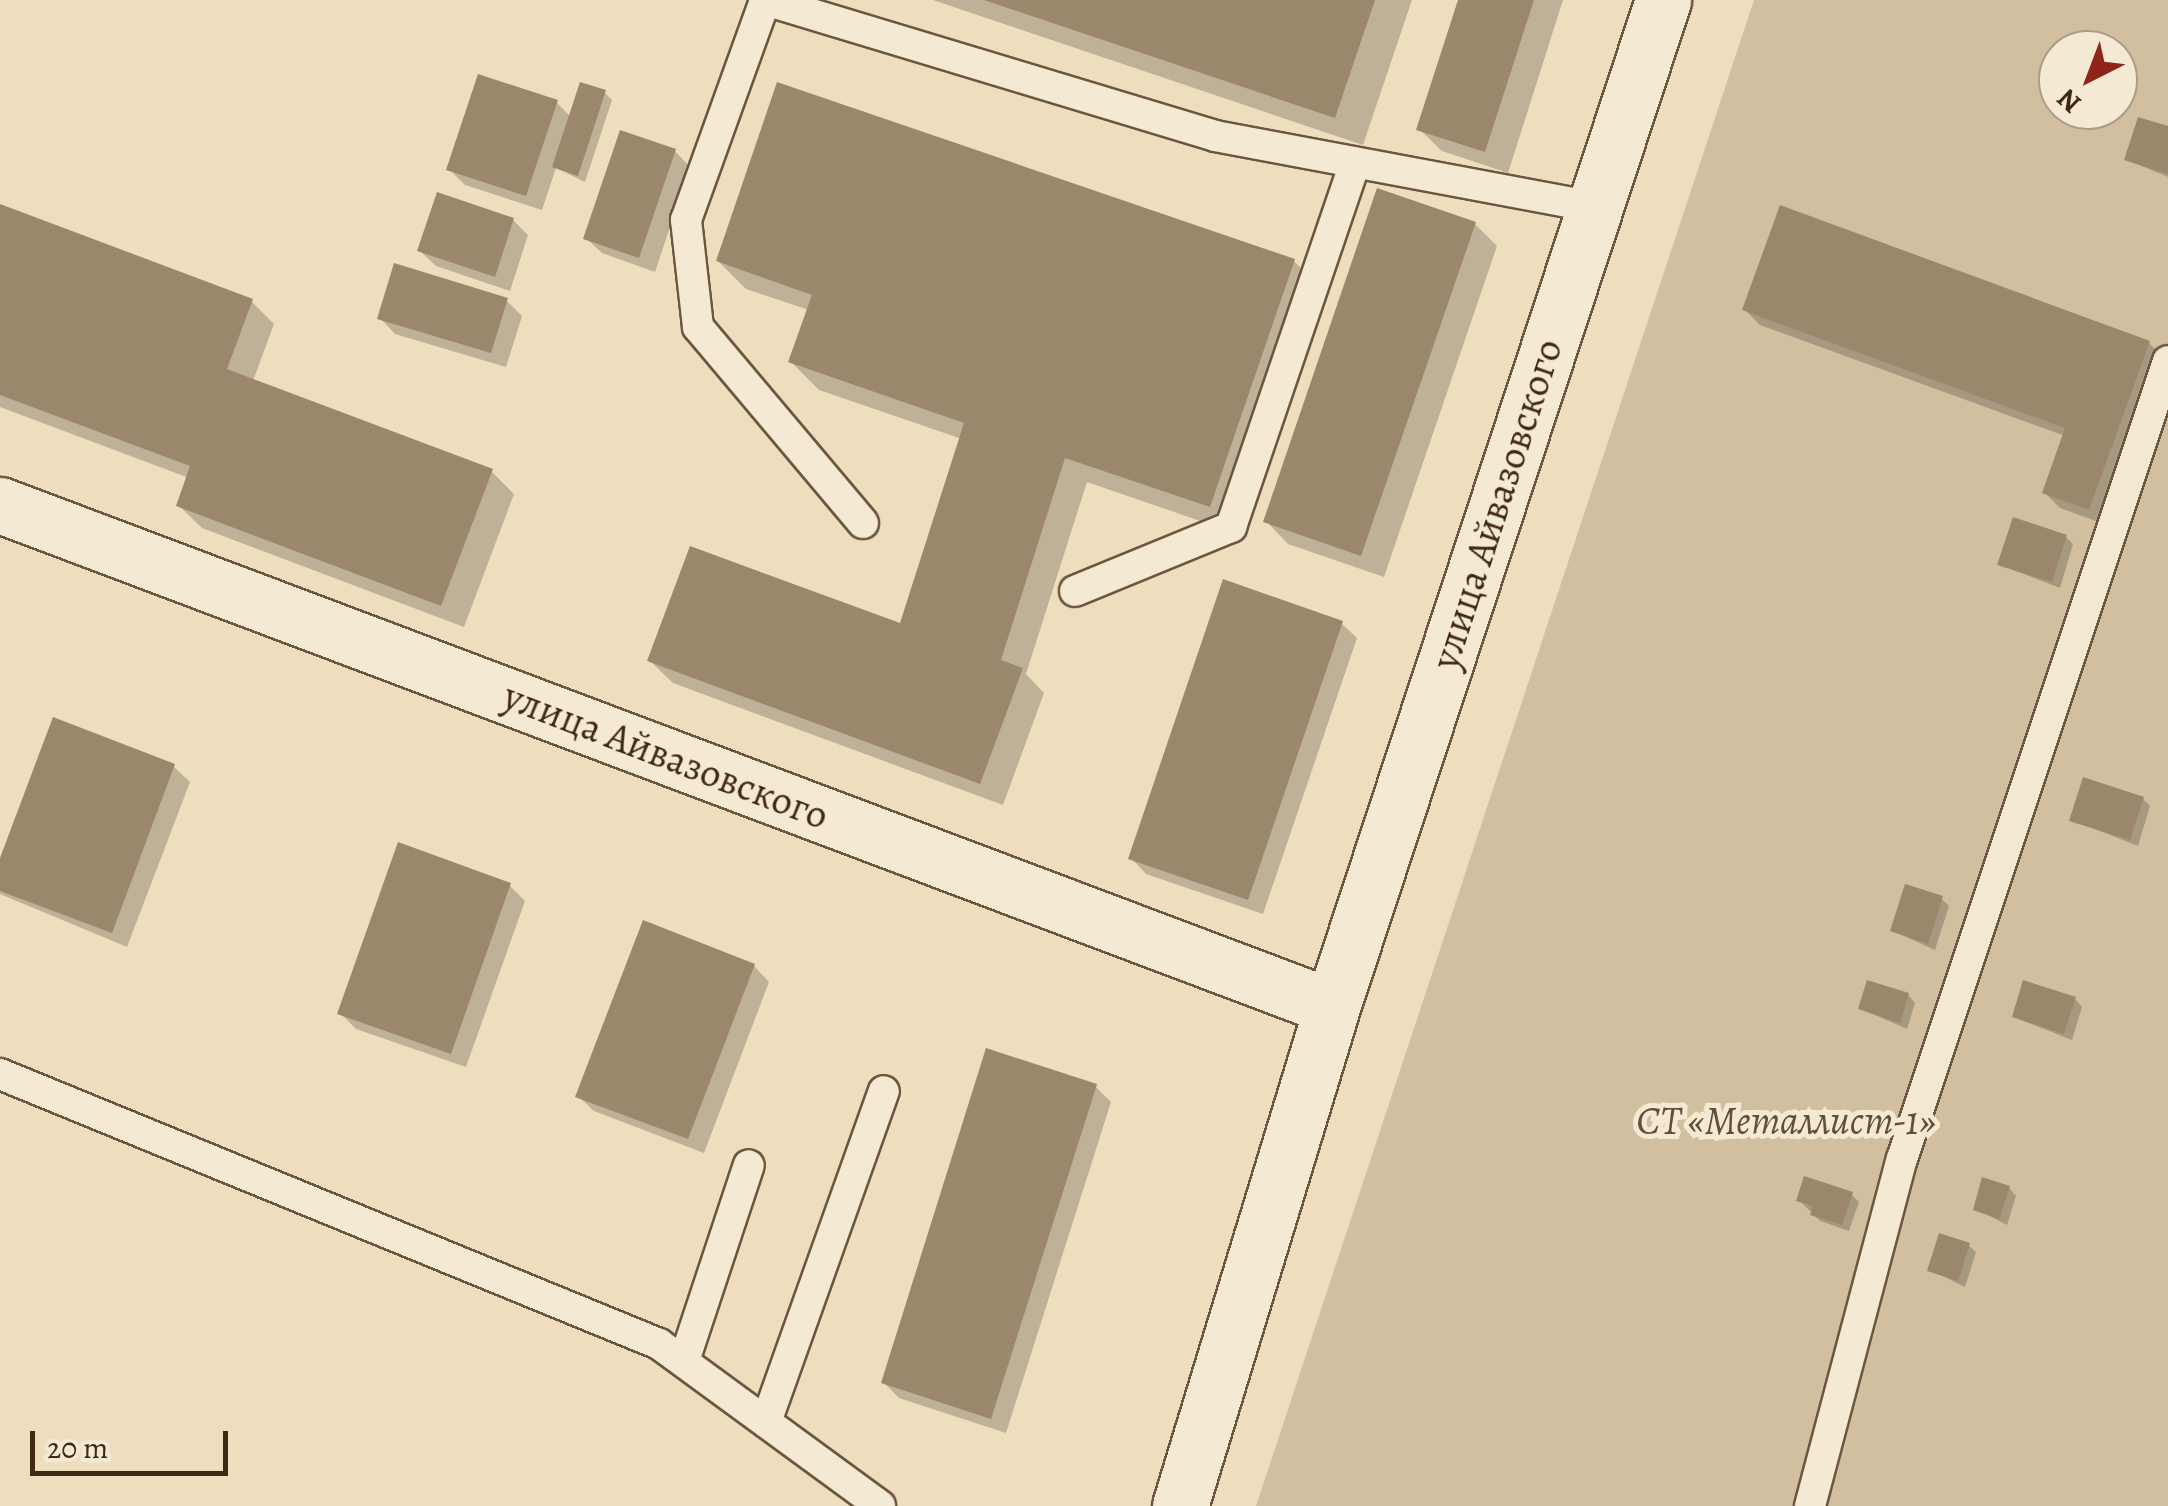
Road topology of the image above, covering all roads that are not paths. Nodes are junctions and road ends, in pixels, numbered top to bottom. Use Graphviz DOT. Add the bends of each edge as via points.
graph roads {
  1 [pos="1663,0"];
  2 [pos="1355,163"];
  3 [pos="1595,207"];
  4 [pos="2168,361"];
  5 [pos="0,505"];
  6 [pos="863,523"];
  7 [pos="1075,591"];
  8 [pos="1332,1007"];
  9 [pos="0,1074"];
  10 [pos="884,1090"];
  11 [pos="749,1165"];
  12 [pos="684,1361"];
  13 [pos="766,1422"];
  14 [pos="880,1506"];
  15 [pos="1180,1506"];
  16 [pos="1810,1506"];
  1 -- 3 [label="street, улица Айвазовского"];
  2 -- 3 [label="lane"];
  2 -- 6 [label="lane" via="1216,136 765,0 686,220 698,327"];
  2 -- 7 [label="lane" via="1231,528"];
  3 -- 8 [label="street, улица Айвазовского"];
  4 -- 16 [label="lane" via="1902,1158"];
  5 -- 8 [label="street, улица Айвазовского"];
  8 -- 15 [label="street, улица Айвазовского"];
  9 -- 12 [label="lane" via="660,1344"];
  10 -- 13 [label="lane"];
  11 -- 12 [label="lane"];
  12 -- 13 [label="lane"];
  13 -- 14 [label="lane"];
}
